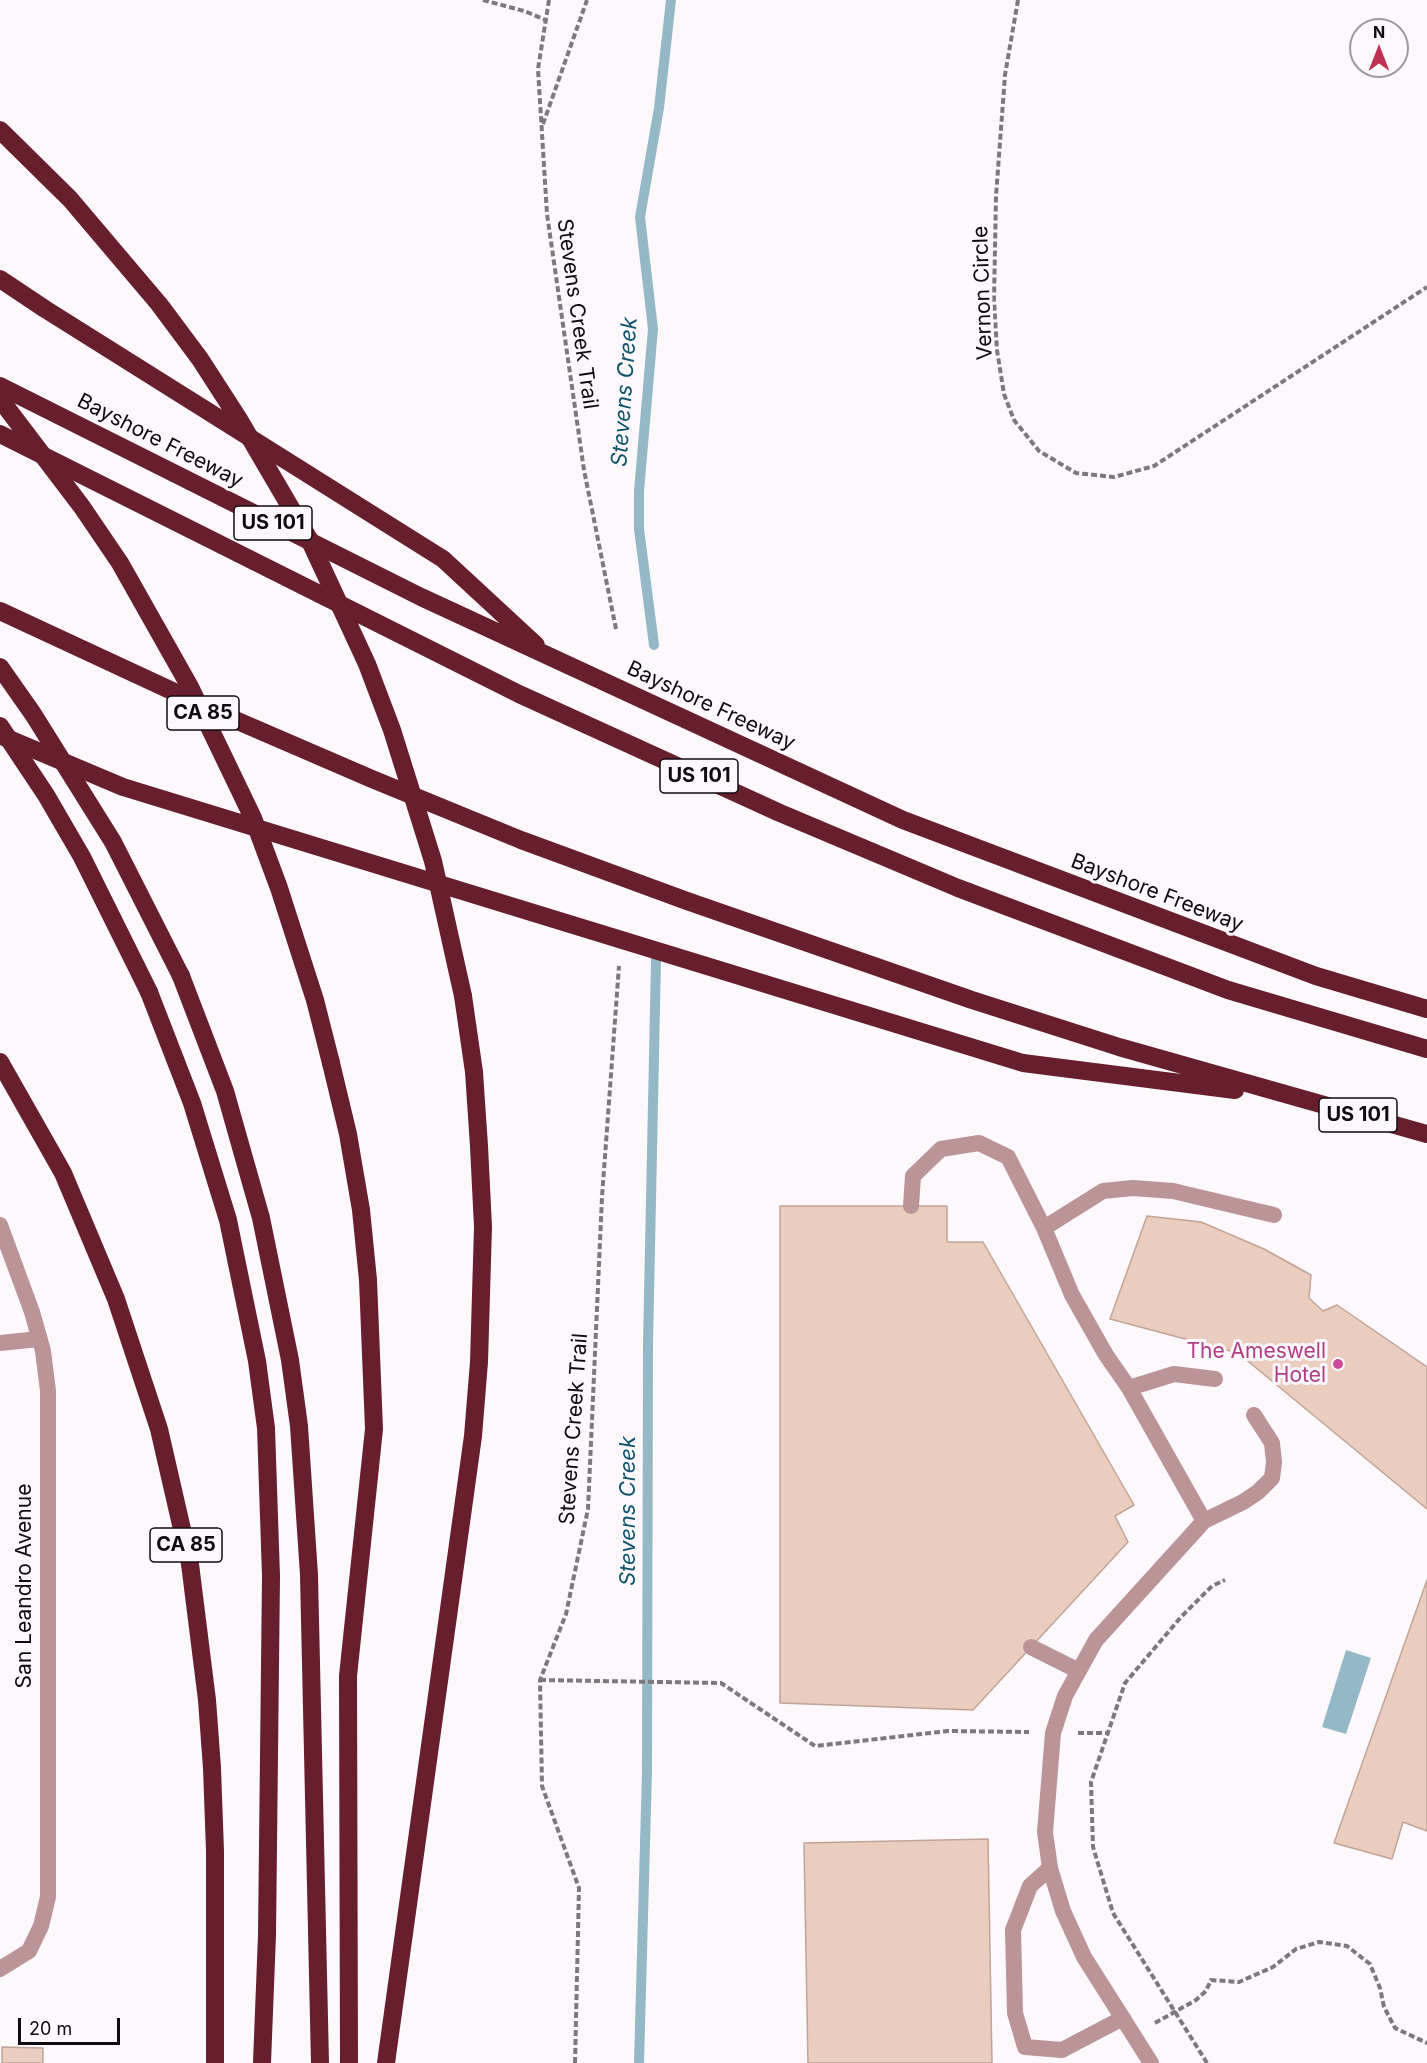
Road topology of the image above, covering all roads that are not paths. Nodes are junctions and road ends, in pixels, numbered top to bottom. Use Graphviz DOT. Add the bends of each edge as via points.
graph roads {
  1 [pos="0,130"];
  2 [pos="0,279"];
  3 [pos="0,386"];
  4 [pos="0,399"];
  5 [pos="0,434"];
  6 [pos="0,611"];
  7 [pos="548,656"];
  8 [pos="0,667"];
  9 [pos="0,726"];
  10 [pos="0,735"];
  11 [pos="1427,1009"];
  12 [pos="1427,1049"];
  13 [pos="0,1062"];
  14 [pos="1289,1097"];
  15 [pos="1427,1134"];
  16 [pos="911,1206"];
  17 [pos="1274,1215"];
  18 [pos="0,1225"];
  19 [pos="1044,1228"];
  20 [pos="39,1339"];
  21 [pos="0,1343"];
  22 [pos="1215,1379"];
  23 [pos="1129,1388"];
  24 [pos="1254,1415"];
  25 [pos="1204,1521"];
  26 [pos="1031,1647"];
  27 [pos="1079,1671"];
  28 [pos="1050,1868"];
  29 [pos="0,1969"];
  30 [pos="1124,2018"];
  31 [pos="215,2063"];
  32 [pos="262,2063"];
  33 [pos="320,2063"];
  34 [pos="349,2063"];
  35 [pos="386,2063"];
  36 [pos="1151,2063"];
  1 -- 35 [label="highway, bridge" via="70,199 159,304 240,421 309,539 368,664 392,730 433,861 463,996 474,1072 483,1238 473,1436"];
  2 -- 7 [label="highway" via="443,559"];
  3 -- 7 [label="highway, Bayshore Freeway / US 101" via="421,597"];
  4 -- 34 [label="highway, CA 85, bridge" via="107,544 200,705 253,818 298,942 348,1134 368,1280 374,1407 348,1676"];
  5 -- 12 [label="highway, US 101" via="519,694 780,813 958,888 1228,990"];
  6 -- 14 [label="highway, US 101" via="226,716 521,840 972,1000"];
  7 -- 11 [label="highway, Bayshore Freeway / US 101" via="903,820 1316,976"];
  8 -- 33 [label="highway, bridge" via="113,842 181,976 225,1091 261,1218 290,1360 299,1426 309,1575"];
  9 -- 32 [label="highway, bridge" via="82,857 150,992 192,1103 228,1220 257,1360 266,1428 271,1576"];
  10 -- 14 [label="highway" via="123,787 1023,1063"];
  13 -- 31 [label="highway, CA 85" via="63,1173 108,1278 139,1362 182,1524 199,1631 212,1768"];
  14 -- 15 [label="highway, US 101"];
  16 -- 19 [label="street" via="913,1176 941,1149 979,1143 1008,1157"];
  17 -- 19 [label="street" via="1173,1191 1133,1188 1103,1191"];
  18 -- 20 [label="street, San Leandro Avenue"];
  19 -- 23 [label="street" via="1072,1295"];
  20 -- 21 [label="street"];
  20 -- 29 [label="street, San Leandro Avenue" via="48,1391 48,1897 41,1926 29,1951"];
  22 -- 23 [label="street" via="1174,1374"];
  23 -- 25 [label="street"];
  24 -- 25 [label="street" via="1272,1443 1272,1478 1243,1502"];
  25 -- 27 [label="street" via="1096,1640"];
  26 -- 27 [label="street"];
  27 -- 28 [label="street" via="1065,1696 1053,1733 1045,1832"];
  28 -- 30 [label="street" via="1063,1911 1084,1957"];
  28 -- 30 [label="street" via="1030,1886 1013,1930 1015,2013 1025,2047 1062,2050"];
  30 -- 36 [label="street"];
}
